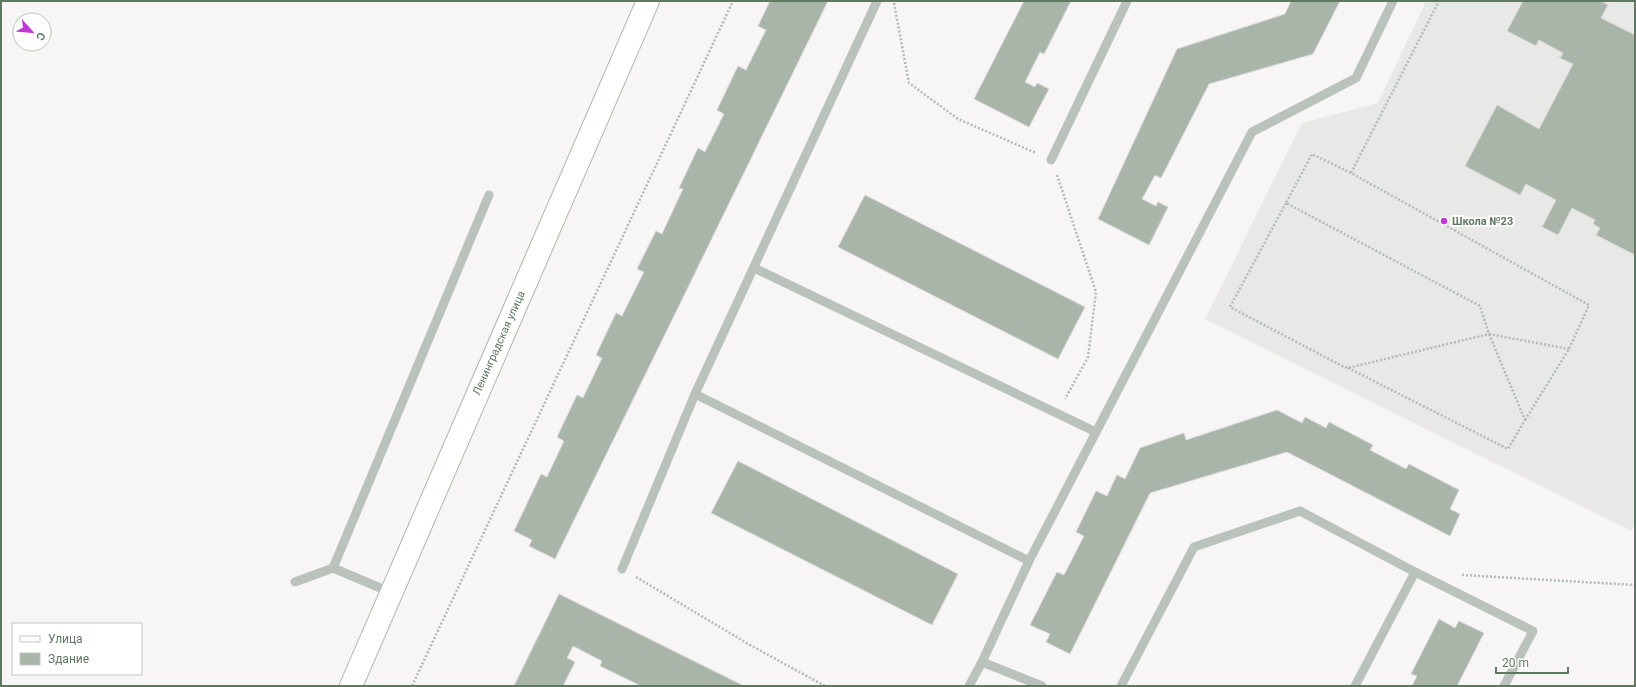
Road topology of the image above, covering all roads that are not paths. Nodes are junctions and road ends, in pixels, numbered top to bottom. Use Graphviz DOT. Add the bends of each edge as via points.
graph roads {
  1 [pos="648,1"];
  2 [pos="876,1"];
  3 [pos="1127,1"];
  4 [pos="1393,1"];
  5 [pos="1051,160"];
  6 [pos="489,195"];
  7 [pos="754,268"];
  8 [pos="695,394"];
  9 [pos="1096,432"];
  10 [pos="1029,561"];
  11 [pos="333,568"];
  12 [pos="622,569"];
  13 [pos="1415,572"];
  14 [pos="295,582"];
  15 [pos="390,592"];
  16 [pos="982,662"];
  17 [pos="351,686"];
  18 [pos="969,686"];
  19 [pos="1042,686"];
  20 [pos="1121,686"];
  21 [pos="1355,686"];
  22 [pos="1504,686"];
  1 -- 15 [label="street, Ленинградская улица"];
  2 -- 7 [label="lane"];
  3 -- 5 [label="lane"];
  4 -- 9 [label="lane" via="1356,78 1252,132"];
  6 -- 11 [label="lane"];
  7 -- 8 [label="lane"];
  7 -- 9 [label="lane"];
  8 -- 10 [label="lane"];
  8 -- 12 [label="lane"];
  9 -- 10 [label="lane"];
  10 -- 16 [label="lane"];
  11 -- 14 [label="lane"];
  11 -- 15 [label="lane"];
  13 -- 20 [label="lane" via="1300,511 1194,547"];
  13 -- 21 [label="lane"];
  13 -- 22 [label="lane" via="1533,631"];
  15 -- 17 [label="street, Ленинградская улица"];
  16 -- 18 [label="lane"];
  16 -- 19 [label="lane"];
}
